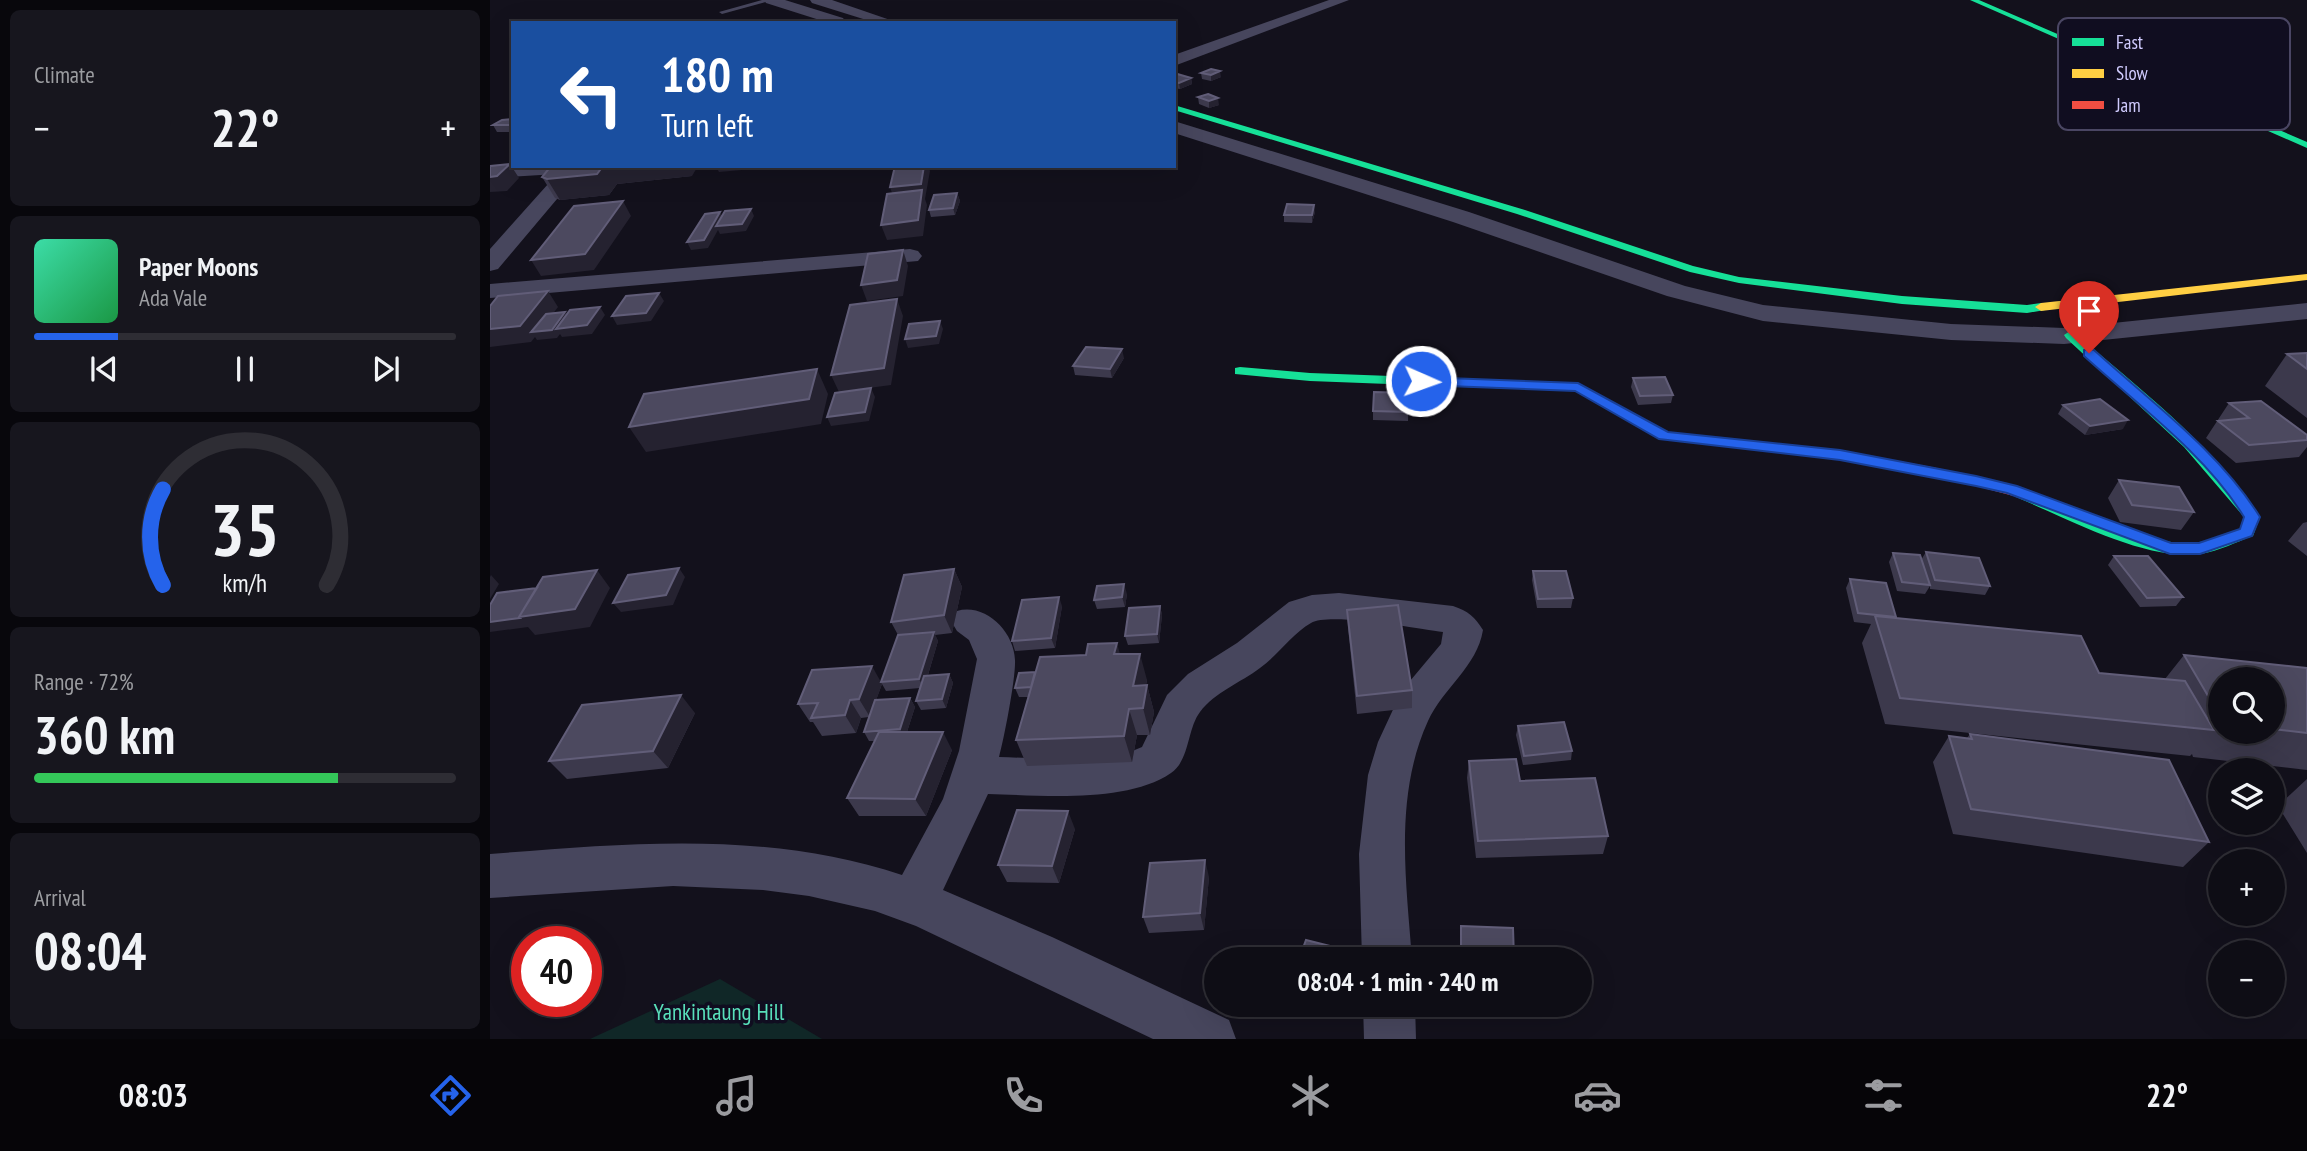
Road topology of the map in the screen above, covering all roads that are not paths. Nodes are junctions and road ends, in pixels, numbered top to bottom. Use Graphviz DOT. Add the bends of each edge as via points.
graph roads {
  1 [pos="770,0"];
  2 [pos="817,0"];
  3 [pos="1316,0"];
  4 [pos="1342,0"];
  5 [pos="1973,0"];
  6 [pos="1990,0"];
  7 [pos="722,12"];
  8 [pos="837,21"];
  9 [pos="885,21"];
  10 [pos="2058,29"];
  11 [pos="2058,37"];
  12 [pos="1176,47"];
  13 [pos="1176,60"];
  14 [pos="1176,108"];
  15 [pos="1176,128"];
  16 [pos="2290,129"];
  17 [pos="2272,130"];
  18 [pos="2307,136"];
  19 [pos="2307,145"];
  20 [pos="557,168"];
  21 [pos="573,168"];
  22 [pos="490,172"];
  23 [pos="910,256"];
  24 [pos="490,264"];
  25 [pos="2307,278"];
  26 [pos="490,291"];
  27 [pos="2307,311"];
  28 [pos="2070,335"];
  29 [pos="1240,371"];
  30 [pos="970,621"];
  31 [pos="972,775"];
  32 [pos="490,876"];
  33 [pos="912,903"];
  34 [pos="1387,947"];
  35 [pos="1389,1017"];
  36 [pos="1210,1039"];
  37 [pos="1390,1039"];
  1 -- 7 [label="lane"];
  1 -- 8 [label="street"];
  2 -- 9 [label="street"];
  3 -- 12 [label="street"];
  4 -- 13 [label="street"];
  5 -- 11 [label="street"];
  6 -- 10 [label="street"];
  14 -- 25 [label="street" via="1521,212 1678,265 1739,279 1902,300 2027,309"];
  15 -- 28 [label="street" via="1730,307 1951,332"];
  16 -- 18 [label="street"];
  17 -- 19 [label="street"];
  20 -- 22 [label="street"];
  21 -- 24 [label="street"];
  23 -- 26 [label="street"];
  27 -- 28 [label="street"];
  28 -- 29 [label="street" via="2237,493 2252,517 2247,532 2200,548 2170,549 2011,489 1976,481 1840,455 1664,436 1578,387"];
  30 -- 31 [label="street" via="982,630 996,659"];
  31 -- 33 [label="street" via="964,804"];
  31 -- 34 [label="street" via="1093,775 1146,766 1163,754 1182,705 1299,613 1339,606 1452,620 1464,630 1464,643 1424,692 1395,752 1383,817"];
  32 -- 33 [label="street" via="653,863 722,864 857,884"];
  33 -- 36 [label="street" via="949,916"];
  35 -- 37 [label="street"];
}
